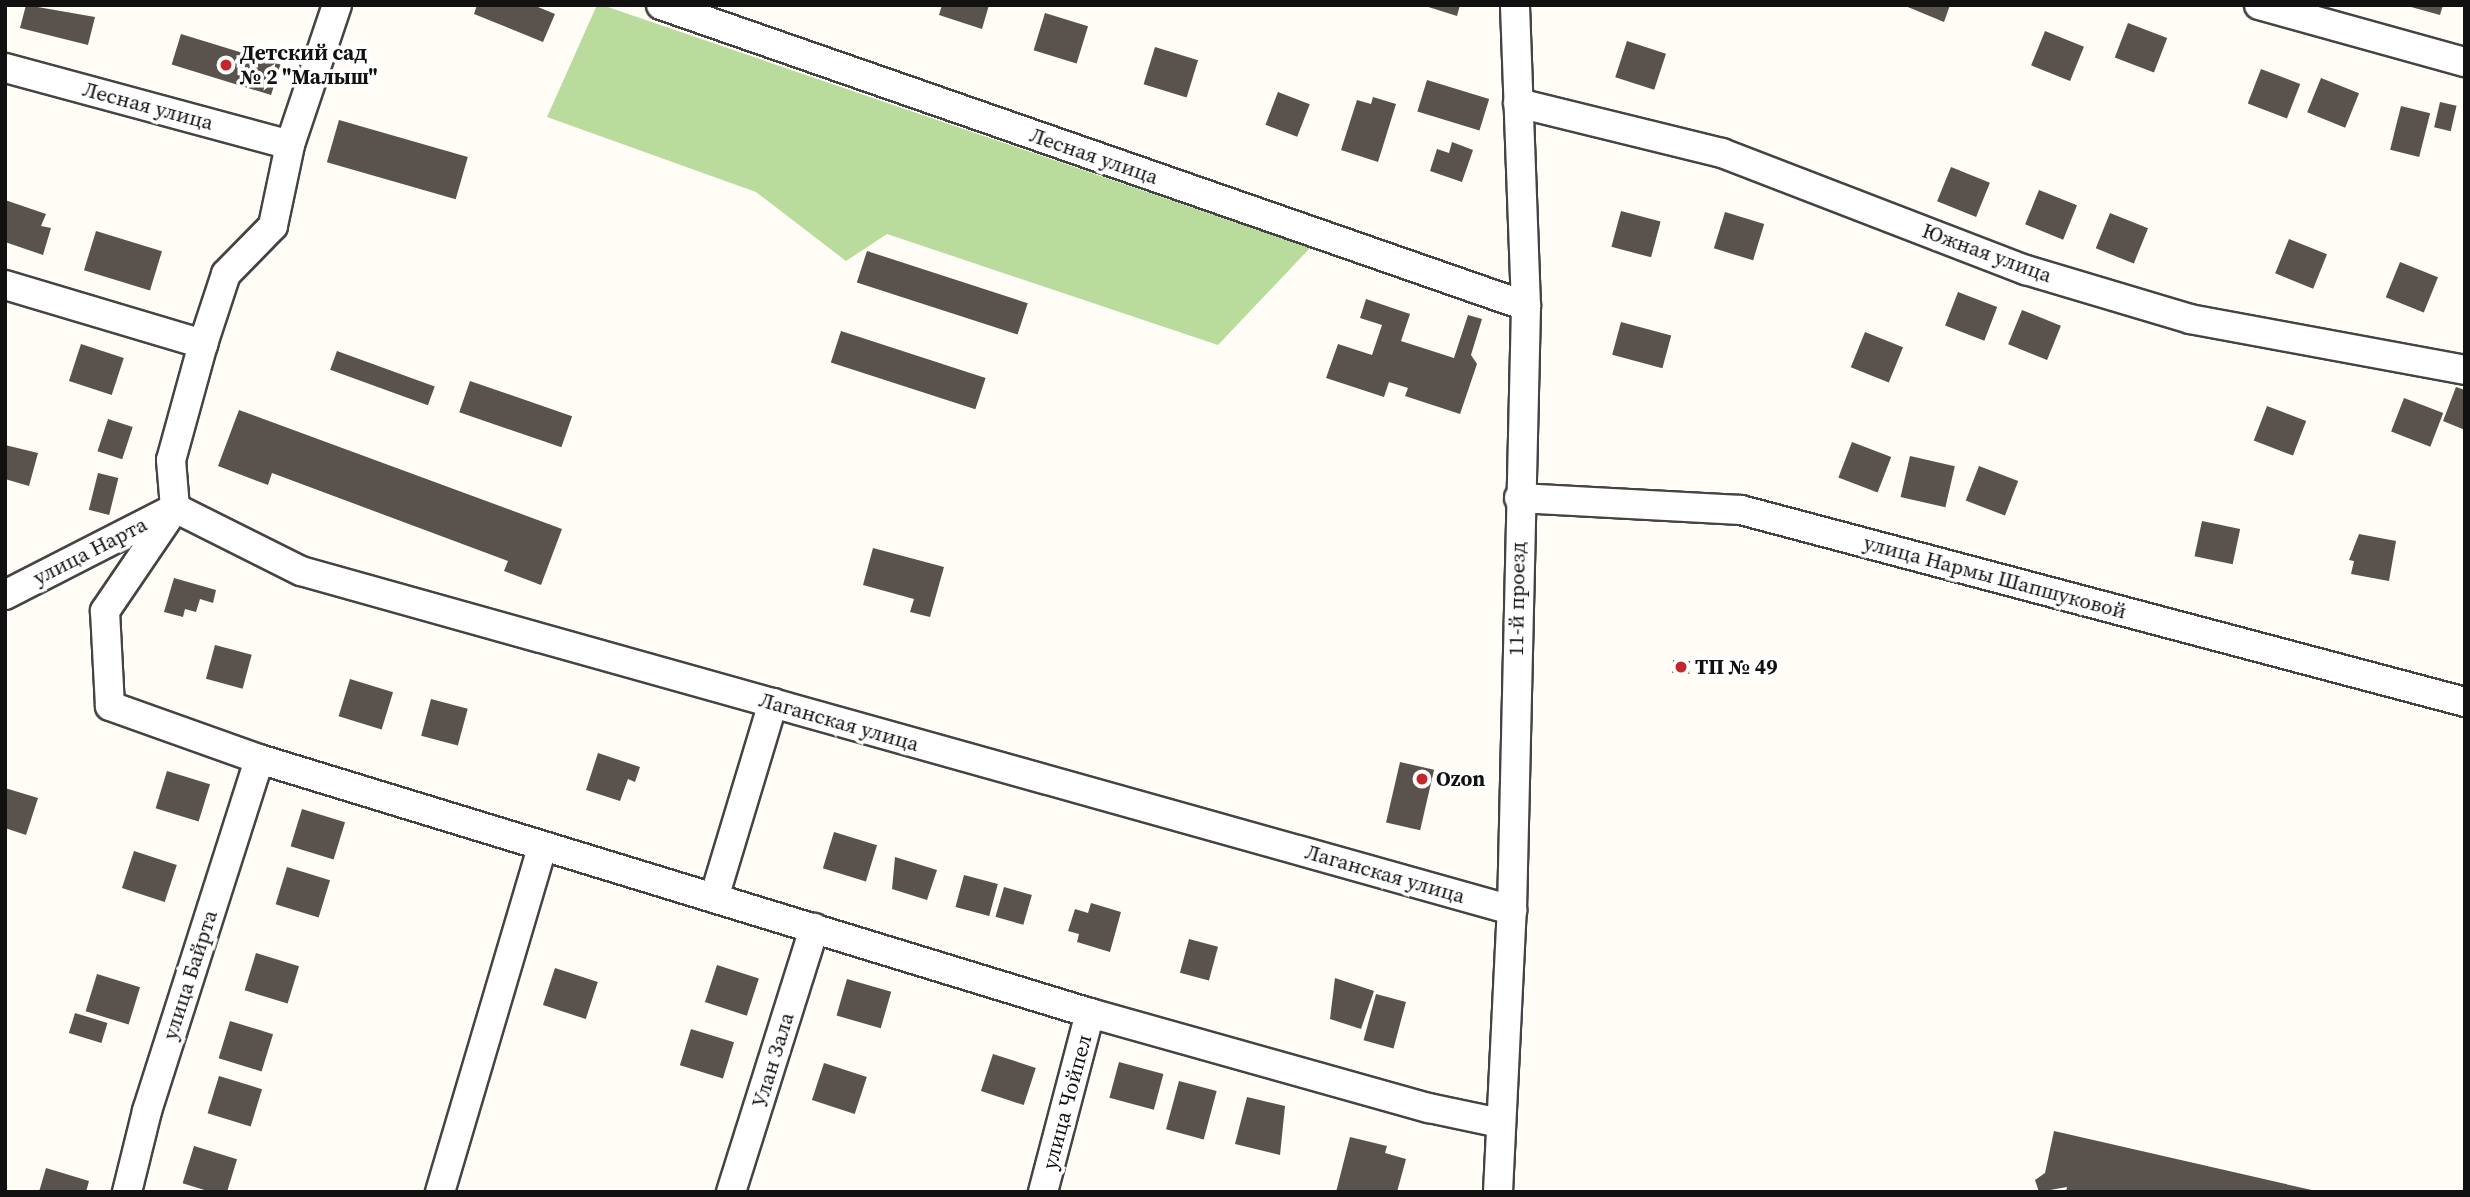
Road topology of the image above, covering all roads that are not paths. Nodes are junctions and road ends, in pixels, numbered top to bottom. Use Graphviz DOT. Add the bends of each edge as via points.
graph roads {
  1 [pos="337,5"];
  2 [pos="662,5"];
  3 [pos="1516,5"];
  4 [pos="2259,5"];
  5 [pos="2465,62"];
  6 [pos="5,68"];
  7 [pos="1518,103"];
  8 [pos="290,145"];
  9 [pos="5,285"];
  10 [pos="1526,306"];
  11 [pos="203,344"];
  12 [pos="2465,370"];
  13 [pos="1519,498"];
  14 [pos="175,508"];
  15 [pos="5,595"];
  16 [pos="2465,702"];
  17 [pos="772,703"];
  18 [pos="259,759"];
  19 [pos="542,847"];
  20 [pos="713,898"];
  21 [pos="1512,910"];
  22 [pos="814,928"];
  23 [pos="1090,1013"];
  24 [pos="1500,1123"];
  25 [pos="127,1192"];
  26 [pos="440,1192"];
  27 [pos="731,1192"];
  28 [pos="1043,1192"];
  29 [pos="1498,1192"];
  1 -- 8 [label="street"];
  2 -- 10 [label="street, Лесная улица"];
  3 -- 7 [label="street, 11-й проезд"];
  4 -- 5 [label="street"];
  6 -- 8 [label="street, Лесная улица"];
  7 -- 10 [label="street, 11-й проезд"];
  7 -- 12 [label="street, Южная улица" via="1722,153 2026,270 2190,319"];
  8 -- 11 [label="street" via="273,226 226,275"];
  9 -- 11 [label="street"];
  10 -- 13 [label="street, 11-й проезд"];
  11 -- 14 [label="street" via="171,460"];
  13 -- 16 [label="street, улица Нармы Шапшуковой" via="1741,510"];
  13 -- 21 [label="street, 11-й проезд"];
  14 -- 15 [label="street, улица Нарта"];
  14 -- 17 [label="street, Лаганская улица" via="301,572"];
  14 -- 18 [label="street" via="104,611 110,706"];
  17 -- 20 [label="street"];
  17 -- 21 [label="street, Лаганская улица"];
  18 -- 19 [label="street"];
  18 -- 25 [label="street, улица Байрта" via="147,1111"];
  19 -- 20 [label="street"];
  19 -- 26 [label="street"];
  20 -- 22 [label="street"];
  21 -- 24 [label="street, 11-й проезд"];
  22 -- 23 [label="street"];
  22 -- 27 [label="street, Улан Зала"];
  23 -- 24 [label="street" via="1429,1108"];
  23 -- 28 [label="street, улица Чойпел"];
  24 -- 29 [label="street, 11-й проезд"];
}
